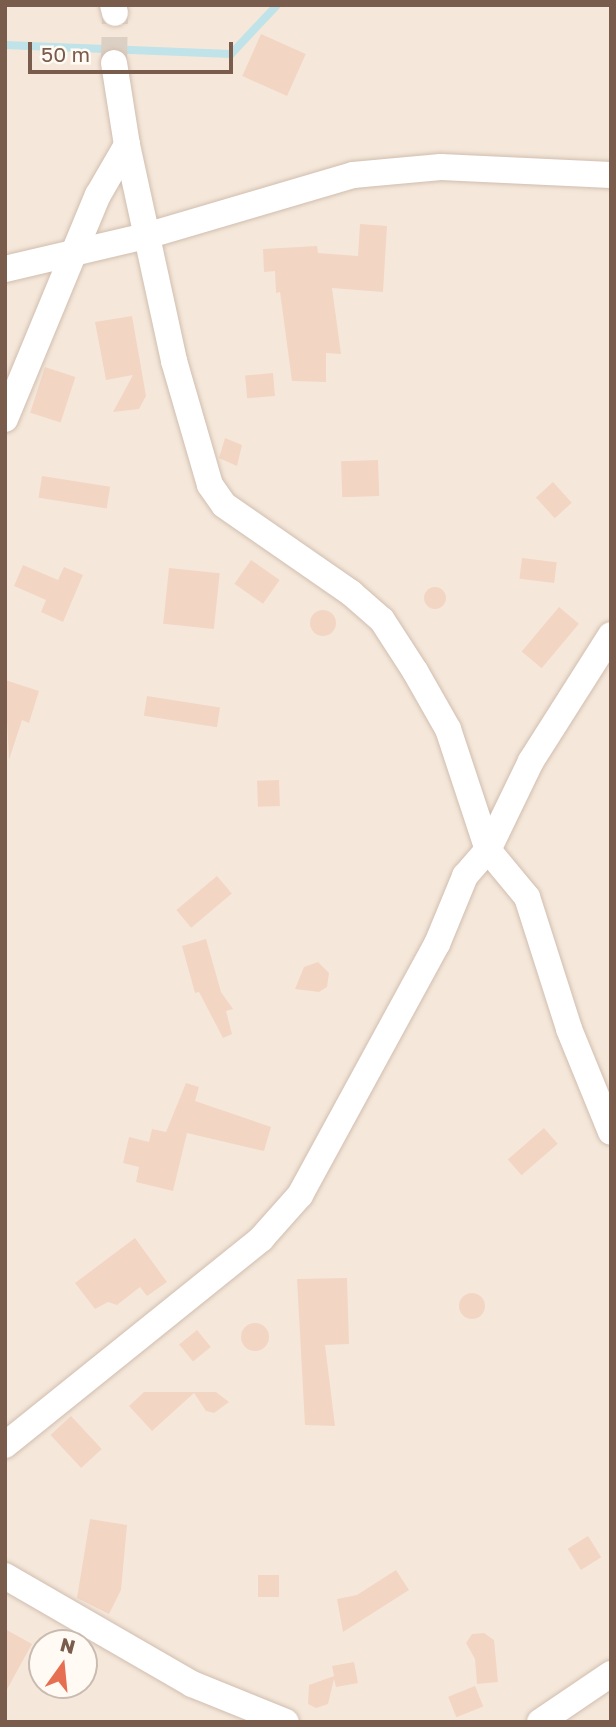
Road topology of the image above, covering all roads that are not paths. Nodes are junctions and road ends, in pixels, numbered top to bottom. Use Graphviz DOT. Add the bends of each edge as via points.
graph roads {
  1 [pos="114,62"];
  2 [pos="127,145"];
  3 [pos="611,175"];
  4 [pos="146,236"];
  5 [pos="72,256"];
  6 [pos="5,269"];
  7 [pos="5,419"];
  8 [pos="611,635"];
  9 [pos="488,850"];
  10 [pos="611,1132"];
  11 [pos="5,1445"];
  12 [pos="5,1576"];
  13 [pos="611,1674"];
  14 [pos="286,1722"];
  15 [pos="540,1722"];
  1 -- 2 [label="street"];
  2 -- 4 [label="street"];
  2 -- 5 [label="street" via="98,195"];
  3 -- 4 [label="street" via="440,167 389,170 353,175"];
  4 -- 5 [label="street"];
  4 -- 9 [label="street" via="191,429 210,485 223,505 352,593 382,620 448,729"];
  5 -- 6 [label="street"];
  5 -- 7 [label="street"];
  8 -- 9 [label="street" via="531,761"];
  9 -- 10 [label="street" via="527,897 569,1029"];
  9 -- 11 [label="street" via="465,876 437,944 300,1195 261,1239"];
  12 -- 14 [label="street" via="192,1684"];
  13 -- 15 [label="street"];
}
